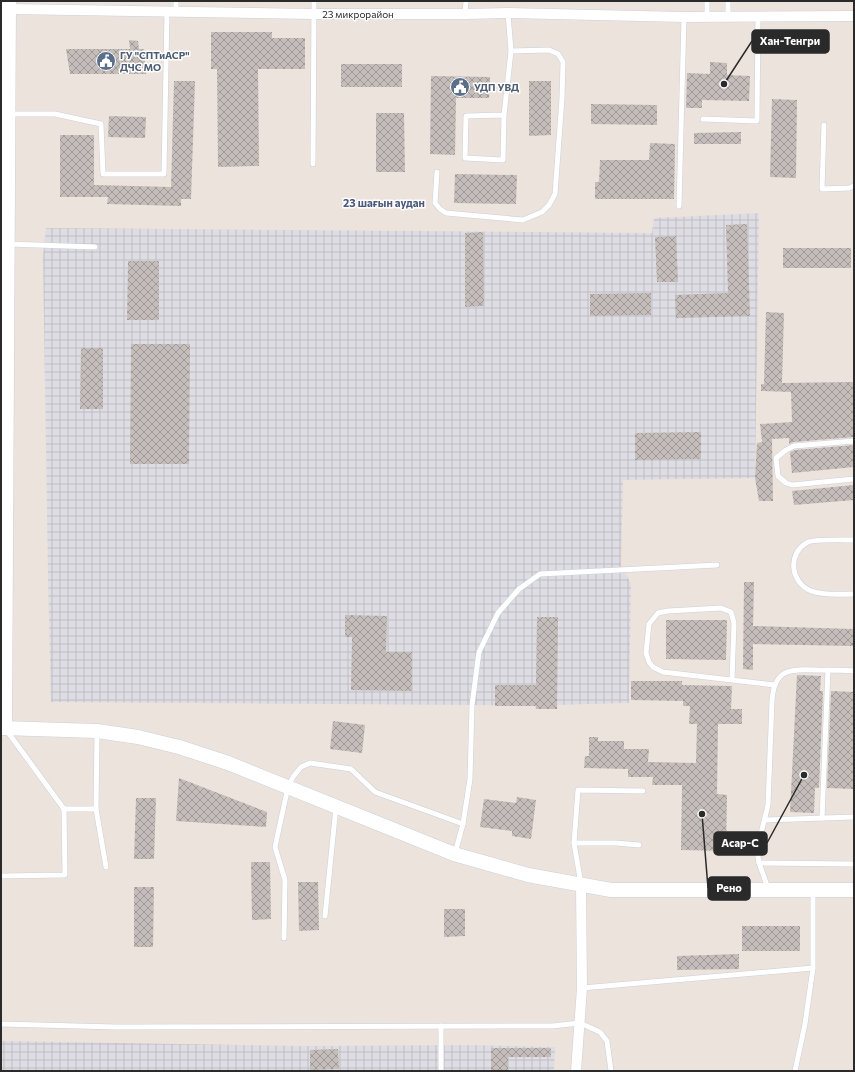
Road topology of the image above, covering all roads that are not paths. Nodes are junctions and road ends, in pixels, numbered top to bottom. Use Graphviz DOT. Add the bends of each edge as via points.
graph roads {
  1 [pos="176,1"];
  2 [pos="314,1"];
  3 [pos="466,1"];
  4 [pos="707,1"];
  5 [pos="728,1"];
  6 [pos="9,5"];
  7 [pos="171,11"];
  8 [pos="508,13"];
  9 [pos="314,14"];
  10 [pos="465,14"];
  11 [pos="684,16"];
  12 [pos="707,16"];
  13 [pos="728,16"];
  14 [pos="758,16"];
  15 [pos="854,16"];
  16 [pos="511,51"];
  17 [pos="8,114"];
  18 [pos="504,115"];
  19 [pos="703,119"];
  20 [pos="824,125"];
  21 [pos="313,164"];
  22 [pos="437,172"];
  23 [pos="854,186"];
  24 [pos="679,206"];
  25 [pos="7,244"];
  26 [pos="94,247"];
  27 [pos="4,309"];
  28 [pos="854,441"];
  29 [pos="854,479"];
  30 [pos="854,540"];
  31 [pos="717,565"];
  32 [pos="854,594"];
  33 [pos="828,670"];
  34 [pos="854,671"];
  35 [pos="732,680"];
  36 [pos="774,685"];
  37 [pos="3,728"];
  38 [pos="97,731"];
  39 [pos="288,787"];
  40 [pos="643,791"];
  41 [pos="336,806"];
  42 [pos="64,809"];
  43 [pos="96,809"];
  44 [pos="854,817"];
  45 [pos="822,818"];
  46 [pos="765,820"];
  47 [pos="463,824"];
  48 [pos="574,843"];
  49 [pos="639,845"];
  50 [pos="454,854"];
  51 [pos="759,862"];
  52 [pos="854,864"];
  53 [pos="106,867"];
  54 [pos="1,876"];
  55 [pos="581,885"];
  56 [pos="769,890"];
  57 [pos="813,890"];
  58 [pos="854,890"];
  59 [pos="325,916"];
  60 [pos="284,938"];
  61 [pos="813,968"];
  62 [pos="582,988"];
  63 [pos="580,1023"];
  64 [pos="1,1024"];
  65 [pos="441,1026"];
  66 [pos="441,1071"];
  67 [pos="576,1071"];
  68 [pos="611,1071"];
  69 [pos="795,1071"];
  1 -- 7 [label="lane"];
  2 -- 9 [label="lane"];
  3 -- 10 [label="lane"];
  4 -- 12 [label="lane"];
  5 -- 13 [label="lane"];
  6 -- 7 [label="street, 23 микрорайон"];
  6 -- 17 [label="street"];
  7 -- 9 [label="street, 23 микрорайон"];
  7 -- 17 [label="lane" via="164,174 103,174 101,124 55,114"];
  8 -- 10 [label="street, 23 микрорайон"];
  8 -- 11 [label="street, 23 микрорайон"];
  8 -- 16 [label="lane"];
  9 -- 10 [label="street, 23 микрорайон"];
  9 -- 21 [label="lane"];
  11 -- 12 [label="street, 23 микрорайон"];
  11 -- 24 [label="lane"];
  12 -- 13 [label="street, 23 микрорайон"];
  13 -- 14 [label="street, 23 микрорайон"];
  14 -- 15 [label="street, 23 микрорайон"];
  14 -- 19 [label="lane" via="757,121"];
  16 -- 18 [label="lane"];
  16 -- 22 [label="lane" via="550,50 558,54 563,62 555,194 549,205 542,212 523,220 446,213 435,203"];
  17 -- 25 [label="street"];
  18 -- 18 [label="lane" via="503,160 465,158 466,116"];
  20 -- 23 [label="lane" via="822,189"];
  25 -- 26 [label="lane"];
  25 -- 27 [label="street"];
  27 -- 37 [label="street"];
  28 -- 29 [label="lane" via="794,446 776,458 778,476 792,485"];
  30 -- 32 [label="lane" via="809,541 798,549 793,564 801,584 810,591"];
  31 -- 47 [label="lane" via="540,574 519,589 498,613 479,652 472,705 470,779"];
  33 -- 34 [label="lane"];
  33 -- 36 [label="lane" via="794,669 784,674"];
  33 -- 45 [label="lane"];
  35 -- 35 [label="lane" via="663,672 653,667 646,653 649,624 653,618 658,613 668,611 721,608 731,612 734,623"];
  35 -- 36 [label="lane"];
  36 -- 46 [label="lane"];
  37 -- 38 [label="street"];
  37 -- 42 [label="lane"];
  38 -- 39 [label="street" via="179,747"];
  38 -- 43 [label="lane"];
  39 -- 41 [label="street"];
  39 -- 47 [label="lane" via="301,767 310,763 351,769 375,792"];
  39 -- 60 [label="lane" via="275,846 285,880"];
  40 -- 48 [label="lane" via="578,790"];
  41 -- 50 [label="street"];
  41 -- 59 [label="lane"];
  42 -- 43 [label="lane"];
  42 -- 54 [label="lane" via="65,875"];
  43 -- 53 [label="lane"];
  44 -- 45 [label="lane"];
  45 -- 46 [label="lane"];
  46 -- 51 [label="lane" via="758,842"];
  47 -- 50 [label="lane"];
  48 -- 49 [label="lane"];
  48 -- 55 [label="lane"];
  50 -- 55 [label="street" via="528,875"];
  51 -- 52 [label="lane"];
  51 -- 56 [label="lane"];
  55 -- 56 [label="street" via="611,890"];
  55 -- 62 [label="street"];
  56 -- 57 [label="street"];
  57 -- 58 [label="street"];
  57 -- 61 [label="lane"];
  61 -- 62 [label="lane"];
  61 -- 69 [label="lane"];
  62 -- 63 [label="street"];
  63 -- 65 [label="lane" via="552,1026"];
  63 -- 67 [label="street"];
  63 -- 68 [label="lane" via="600,1032 607,1041"];
  64 -- 65 [label="lane" via="116,1027"];
  65 -- 66 [label="lane"];
}
